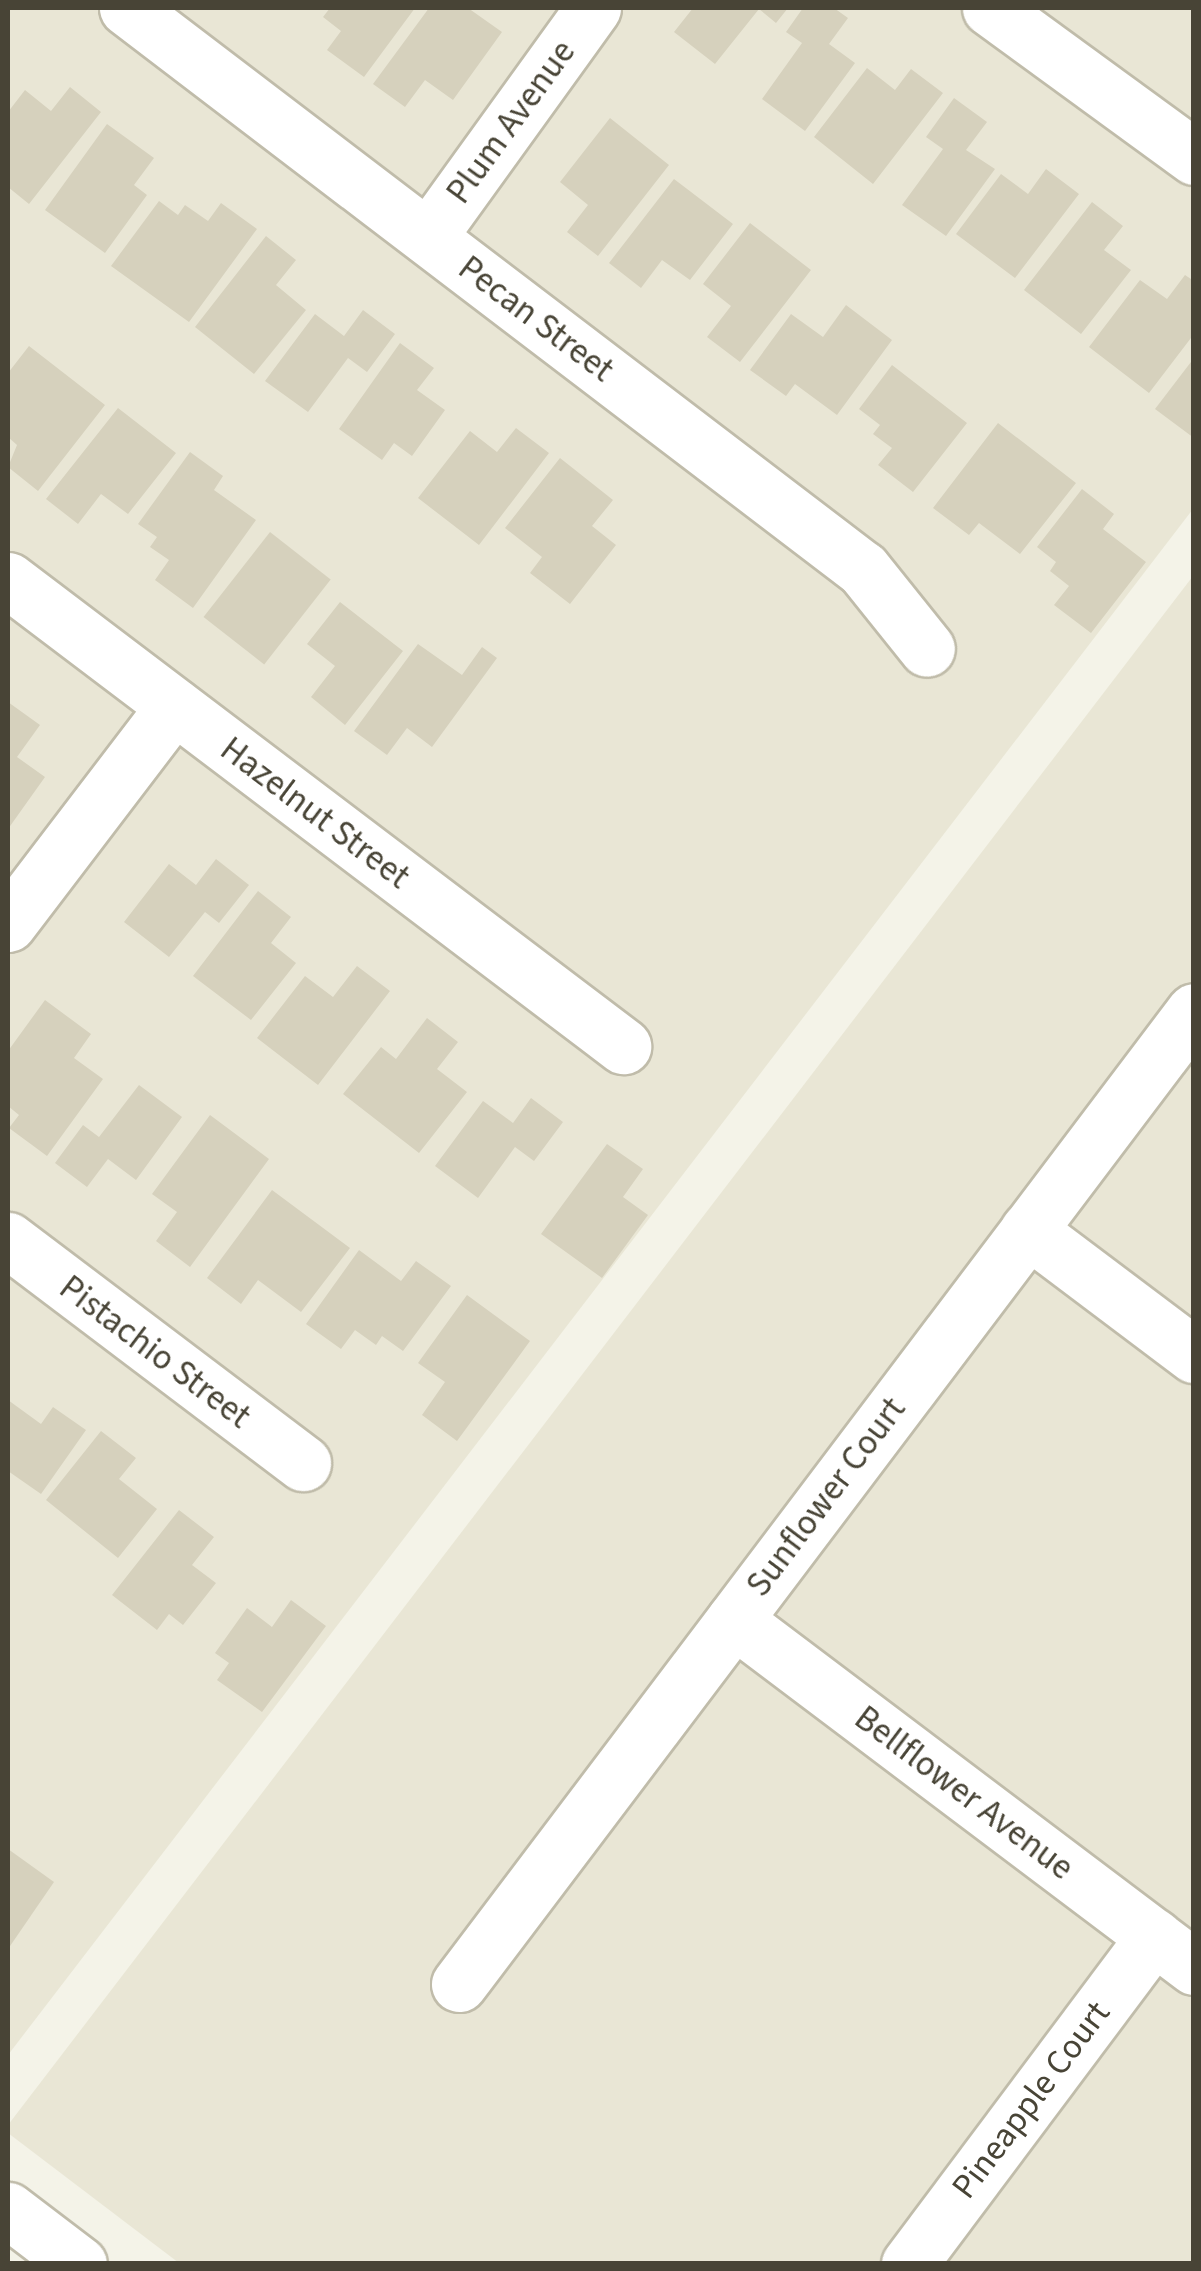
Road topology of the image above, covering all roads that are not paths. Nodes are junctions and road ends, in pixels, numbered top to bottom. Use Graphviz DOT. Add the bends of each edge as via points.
graph roads {
  1 [pos="127,8"];
  2 [pos="594,8"];
  3 [pos="990,8"];
  4 [pos="1194,157"];
  5 [pos="428,236"];
  6 [pos="8,580"];
  7 [pos="927,648"];
  8 [pos="174,706"];
  9 [pos="8,924"];
  10 [pos="1194,1011"];
  11 [pos="623,1046"];
  12 [pos="1028,1230"];
  13 [pos="8,1240"];
  14 [pos="1194,1355"];
  15 [pos="303,1464"];
  16 [pos="734,1620"];
  17 [pos="1174,1952"];
  18 [pos="459,1984"];
  19 [pos="8,2210"];
  20 [pos="79,2264"];
  21 [pos="909,2264"];
  1 -- 5 [label="street, Pecan Street"];
  2 -- 5 [label="street, Plum Avenue"];
  3 -- 4 [label="street"];
  5 -- 7 [label="street, Pecan Street" via="863,569"];
  6 -- 8 [label="street, Hazelnut Street"];
  8 -- 9 [label="street"];
  8 -- 11 [label="street, Hazelnut Street"];
  10 -- 12 [label="street, Sunflower Court"];
  12 -- 14 [label="street"];
  12 -- 16 [label="street, Sunflower Court"];
  13 -- 15 [label="street, Pistachio Street"];
  16 -- 17 [label="street, Bellflower Avenue"];
  16 -- 18 [label="street, Sunflower Court"];
  17 -- 21 [label="street, Pineapple Court"];
  19 -- 20 [label="street"];
}
